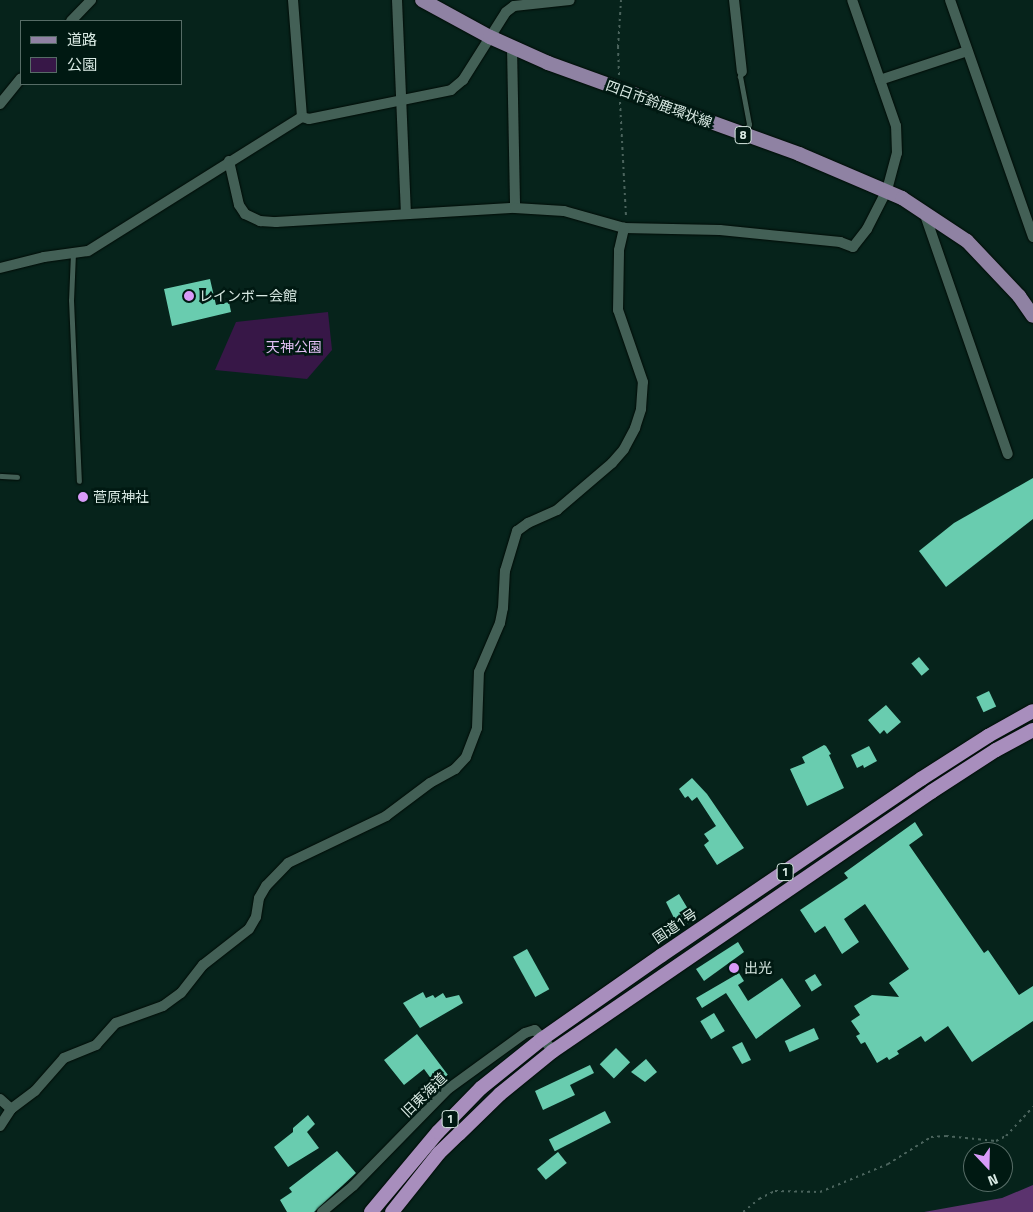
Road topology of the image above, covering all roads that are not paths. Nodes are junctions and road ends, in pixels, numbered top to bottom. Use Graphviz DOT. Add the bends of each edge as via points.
graph roads {
  1 [pos="91,0"];
  2 [pos="293,0"];
  3 [pos="397,0"];
  4 [pos="422,0"];
  5 [pos="570,0"];
  6 [pos="734,0"];
  7 [pos="852,0"];
  8 [pos="950,0"];
  9 [pos="526,2"];
  10 [pos="72,20"];
  11 [pos="490,37"];
  12 [pos="512,47"];
  13 [pos="967,51"];
  14 [pos="742,72"];
  15 [pos="20,79"];
  16 [pos="880,80"];
  17 [pos="400,102"];
  18 [pos="0,104"];
  19 [pos="302,117"];
  20 [pos="745,135"];
  21 [pos="229,161"];
  22 [pos="887,190"];
  23 [pos="515,208"];
  24 [pos="924,211"];
  25 [pos="406,213"];
  26 [pos="1031,225"];
  27 [pos="624,228"];
  28 [pos="1033,237"];
  29 [pos="73,253"];
  30 [pos="0,268"];
  31 [pos="1033,316"];
  32 [pos="1008,454"];
  33 [pos="0,476"];
  34 [pos="17,477"];
  35 [pos="79,482"];
  36 [pos="1033,709"];
  37 [pos="1033,730"];
  38 [pos="988,736"];
  39 [pos="996,750"];
  40 [pos="922,779"];
  41 [pos="931,792"];
  42 [pos="739,903"];
  43 [pos="748,916"];
  44 [pos="662,955"];
  45 [pos="672,969"];
  46 [pos="542,1039"];
  47 [pos="553,1052"];
  48 [pos="0,1098"];
  49 [pos="11,1109"];
  50 [pos="0,1126"];
  51 [pos="322,1212"];
  52 [pos="371,1212"];
  53 [pos="392,1212"];
  1 -- 10 [label="street"];
  2 -- 19 [label="street"];
  3 -- 17 [label="street"];
  4 -- 11 [label="main road, 四日市鈴鹿環状線 / 8"];
  5 -- 9 [label="street"];
  6 -- 14 [label="street"];
  7 -- 16 [label="street"];
  8 -- 13 [label="street"];
  9 -- 11 [label="street" via="506,12"];
  11 -- 12 [label="main road, 四日市鈴鹿環状線 / 8"];
  11 -- 17 [label="street" via="457,87"];
  12 -- 20 [label="main road, 四日市鈴鹿環状線 / 8"];
  12 -- 23 [label="street"];
  13 -- 16 [label="street"];
  13 -- 26 [label="street"];
  14 -- 20 [label="lane" via="740,76 749,124"];
  15 -- 18 [label="street"];
  16 -- 22 [label="street" via="896,126 897,153"];
  17 -- 19 [label="street" via="309,119"];
  17 -- 25 [label="street"];
  19 -- 21 [label="street"];
  20 -- 22 [label="main road, 四日市鈴鹿環状線 / 8"];
  21 -- 25 [label="street" via="239,205 245,214 260,221"];
  21 -- 29 [label="street" via="88,251"];
  22 -- 24 [label="main road, 四日市鈴鹿環状線 / 8"];
  22 -- 27 [label="street" via="867,229 853,247 840,242 720,230"];
  23 -- 25 [label="street"];
  23 -- 27 [label="street" via="564,211"];
  24 -- 31 [label="main road, 四日市鈴鹿環状線 / 8" via="967,240 1019,296"];
  24 -- 32 [label="street"];
  26 -- 28 [label="street"];
  27 -- 49 [label="street" via="619,250 618,310 643,382 638,419 624,448 612,463 556,510 517,531 505,571 500,623 480,672 477,728 466,757 455,769 430,783 386,816 288,863 266,886 249,929 204,965 182,993 163,1006 116,1023 96,1045 64,1058 35,1091"];
  29 -- 30 [label="street"];
  29 -- 35 [label="lane" via="71,310"];
  33 -- 34 [label="lane"];
  36 -- 38 [label="highway, 国道1号 / 1"];
  37 -- 39 [label="highway, 1"];
  38 -- 39 [label="highway"];
  38 -- 40 [label="highway, 国道1号 / 1"];
  39 -- 41 [label="highway, 1"];
  40 -- 41 [label="highway"];
  40 -- 42 [label="highway, 国道1号 / 1"];
  41 -- 43 [label="highway, 1"];
  42 -- 43 [label="highway"];
  42 -- 44 [label="highway, 国道1号 / 1"];
  43 -- 45 [label="highway, 1"];
  44 -- 45 [label="highway"];
  44 -- 46 [label="highway, 国道1号 / 1"];
  45 -- 47 [label="highway, 1"];
  46 -- 47 [label="street"];
  46 -- 51 [label="street, 旧東海道" via="535,1030 525,1033 448,1089 353,1186"];
  46 -- 52 [label="highway, 国道1号 / 1" via="481,1088 438,1132"];
  47 -- 53 [label="highway, 1" via="500,1094 458,1134"];
  48 -- 49 [label="street"];
  49 -- 50 [label="street"];
}
